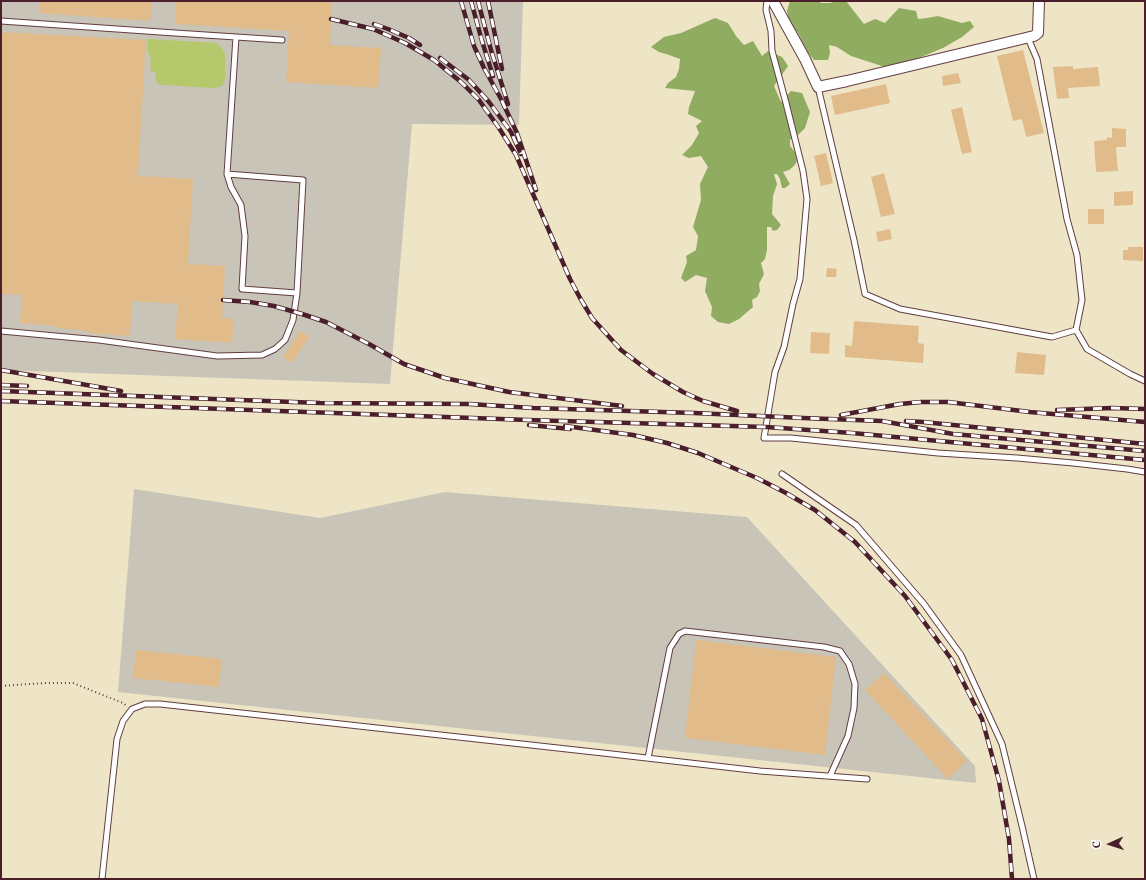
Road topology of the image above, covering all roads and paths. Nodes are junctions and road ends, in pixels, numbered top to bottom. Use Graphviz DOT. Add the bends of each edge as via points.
graph roads {
  1 [pos="767,1"];
  2 [pos="774,1"];
  3 [pos="1039,1"];
  4 [pos="1,20"];
  5 [pos="236,37"];
  6 [pos="1028,38"];
  7 [pos="282,40"];
  8 [pos="818,87"];
  9 [pos="227,174"];
  10 [pos="297,293"];
  11 [pos="1076,330"];
  12 [pos="1,331"];
  13 [pos="1145,380"];
  14 [pos="1145,472"];
  15 [pos="782,474"];
  16 [pos="1,686"];
  17 [pos="132,709"];
  18 [pos="648,758"];
  19 [pos="830,776"];
  20 [pos="867,779"];
  21 [pos="102,879"];
  22 [pos="1034,879"];
  1 -- 14 [label="lane" via="772,51 803,171 807,199 800,279 784,347 775,372 764,438 791,438 1073,463"];
  2 -- 8 [label="street"];
  3 -- 6 [label="street" via="1038,33"];
  4 -- 5 [label="lane"];
  5 -- 7 [label="lane"];
  5 -- 9 [label="lane"];
  6 -- 8 [label="street"];
  6 -- 11 [label="lane" via="1036,59 1077,255 1082,300"];
  8 -- 11 [label="lane" via="865,294 900,309 1052,337"];
  9 -- 10 [label="lane" via="230,187 241,205 245,236 242,289"];
  9 -- 10 [label="lane" via="303,180"];
  10 -- 12 [label="lane" via="293,320 285,340 275,349 262,354 217,356 100,340"];
  11 -- 13 [label="lane" via="1087,349"];
  15 -- 22 [label="lane" via="856,525 924,604 961,655 1002,744"];
  16 -- 17 [label="path" via="73,683"];
  17 -- 18 [label="lane" via="145,704 160,704"];
  17 -- 21 [label="lane" via="123,721 117,739"];
  18 -- 19 [label="lane"];
  18 -- 19 [label="lane" via="670,648 679,634 685,631 840,651 849,664 855,684 854,708 848,736"];
  19 -- 20 [label="lane"];
}
